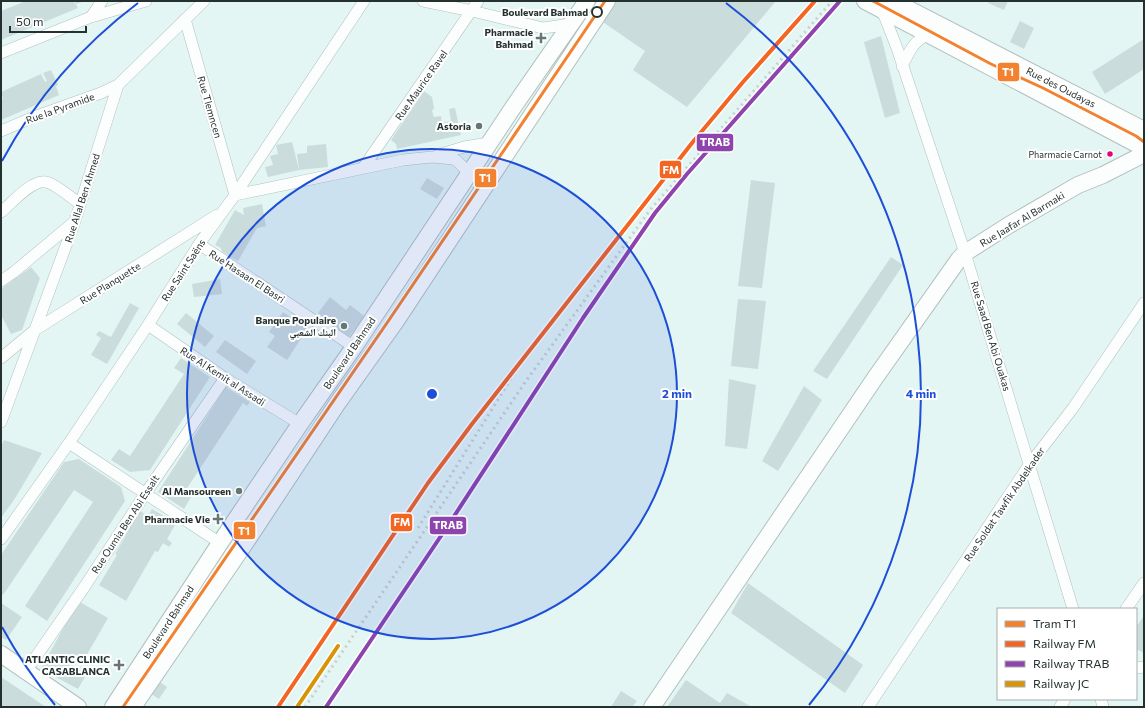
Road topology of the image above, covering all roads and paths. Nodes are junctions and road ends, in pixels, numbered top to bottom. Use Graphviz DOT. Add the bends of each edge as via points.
graph roads {
  1 [pos="102,1"];
  2 [pos="146,1"];
  3 [pos="204,1"];
  4 [pos="364,1"];
  5 [pos="423,1"];
  6 [pos="478,1"];
  7 [pos="587,1"];
  8 [pos="607,1"];
  9 [pos="865,1"];
  10 [pos="888,6"];
  11 [pos="472,11"];
  12 [pos="91,17"];
  13 [pos="185,19"];
  14 [pos="571,24"];
  15 [pos="543,28"];
  16 [pos="929,34"];
  17 [pos="557,44"];
  18 [pos="1,53"];
  19 [pos="902,66"];
  20 [pos="118,85"];
  21 [pos="1144,130"];
  22 [pos="1,131"];
  23 [pos="489,143"];
  24 [pos="1142,146"];
  25 [pos="432,157"];
  26 [pos="363,168"];
  27 [pos="469,173"];
  28 [pos="235,195"];
  29 [pos="80,204"];
  30 [pos="1,212"];
  31 [pos="223,212"];
  32 [pos="75,221"];
  33 [pos="199,244"];
  34 [pos="965,253"];
  35 [pos="1,281"];
  36 [pos="1144,303"];
  37 [pos="148,325"];
  38 [pos="36,330"];
  39 [pos="354,347"];
  40 [pos="1,358"];
  41 [pos="225,378"];
  42 [pos="1,422"];
  43 [pos="300,424"];
  44 [pos="69,443"];
  45 [pos="1029,465"];
  46 [pos="145,494"];
  47 [pos="1,539"];
  48 [pos="220,543"];
  49 [pos="1144,583"];
  50 [pos="1073,608"];
  51 [pos="1127,608"];
  52 [pos="1,654"];
  53 [pos="1,666"];
  54 [pos="26,671"];
  55 [pos="61,707"];
  56 [pos="78,707"];
  57 [pos="113,707"];
  58 [pos="133,707"];
  59 [pos="652,707"];
  60 [pos="868,707"];
  1 -- 12 [label="street"];
  2 -- 12 [label="street"];
  3 -- 13 [label="street, Rue Allal Ben Ahmed"];
  4 -- 28 [label="street, Rue Saint Saëns"];
  5 -- 11 [label="street"];
  6 -- 11 [label="street, Rue Maurice Ravel"];
  7 -- 14 [label="main road, Boulevard Bahmad"];
  8 -- 58 [label="main road, Boulevard Bahmad" via="421,283"];
  9 -- 10 [label="main road, Rue des Oudayas"];
  10 -- 16 [label="main road, Rue des Oudayas"];
  10 -- 19 [label="street, Rue Saad Ben Abi Ouakas"];
  10 -- 21 [label="main road, Rue des Oudayas"];
  11 -- 15 [label="street"];
  11 -- 26 [label="street, Rue Maurice Ravel"];
  12 -- 18 [label="street"];
  13 -- 20 [label="street, Rue Allal Ben Ahmed"];
  13 -- 28 [label="street, Rue Tlemncen"];
  14 -- 15 [label="street"];
  14 -- 17 [label="main road, Boulevard Bahmad"];
  15 -- 17 [label="street"];
  16 -- 19 [label="street" via="916,41"];
  16 -- 24 [label="main road, Rue des Oudayas"];
  17 -- 23 [label="main road, Boulevard Bahmad"];
  19 -- 34 [label="street, Rue Saad Ben Abi Ouakas"];
  20 -- 22 [label="street, Rue la Pyramide"];
  20 -- 29 [label="street, Rue Allal Ben Ahmed"];
  23 -- 25 [label="street" via="464,147"];
  23 -- 27 [label="main road, Boulevard Bahmad"];
  24 -- 34 [label="main road, Rue Jaafar Al Barmaki" via="1103,175 1078,185"];
  25 -- 26 [label="street"];
  25 -- 27 [label="street" via="453,159"];
  26 -- 28 [label="street"];
  27 -- 39 [label="main road, Boulevard Bahmad"];
  28 -- 31 [label="street, Rue Saint Saëns"];
  29 -- 30 [label="street" via="52,184 42,182 29,188"];
  29 -- 32 [label="street, Rue Allal Ben Ahmed"];
  31 -- 33 [label="street, Rue Saint Saëns"];
  31 -- 38 [label="street, Rue Planquette"];
  32 -- 35 [label="street"];
  32 -- 38 [label="street, Rue Allal Ben Ahmed"];
  33 -- 37 [label="street, Rue Saint Saëns"];
  33 -- 39 [label="street, Rue Hasaan El Basri"];
  34 -- 45 [label="street, Rue Saad Ben Abi Ouakas"];
  34 -- 59 [label="main road, Rue Jaafar Al Barmaki" via="948,272"];
  36 -- 45 [label="street, Rue Soldat Tawfik Abdelkader" via="1073,408"];
  37 -- 41 [label="street, Rue Al Kemit al Assadi"];
  37 -- 44 [label="street, Rue Saint Saëns"];
  38 -- 40 [label="street, Rue Planquette"];
  38 -- 42 [label="street, Rue Allal Ben Ahmed"];
  39 -- 43 [label="main road, Boulevard Bahmad"];
  41 -- 43 [label="street, Rue Al Kemit al Assadi"];
  41 -- 46 [label="street, Rue Oumia Ben Abi Essalt"];
  43 -- 48 [label="main road, Boulevard Bahmad"];
  44 -- 46 [label="street"];
  44 -- 47 [label="street, Rue Saint Saëns"];
  45 -- 50 [label="street, Rue Saad Ben Abi Ouakas"];
  45 -- 60 [label="street, Rue Soldat Tawfik Abdelkader"];
  46 -- 48 [label="street"];
  46 -- 54 [label="street, Rue Oumia Ben Abi Essalt"];
  48 -- 57 [label="main road, Boulevard Bahmad"];
  49 -- 51 [label="street"];
  52 -- 54 [label="main road"];
  53 -- 55 [label="main road"];
  54 -- 56 [label="main road"];
}
